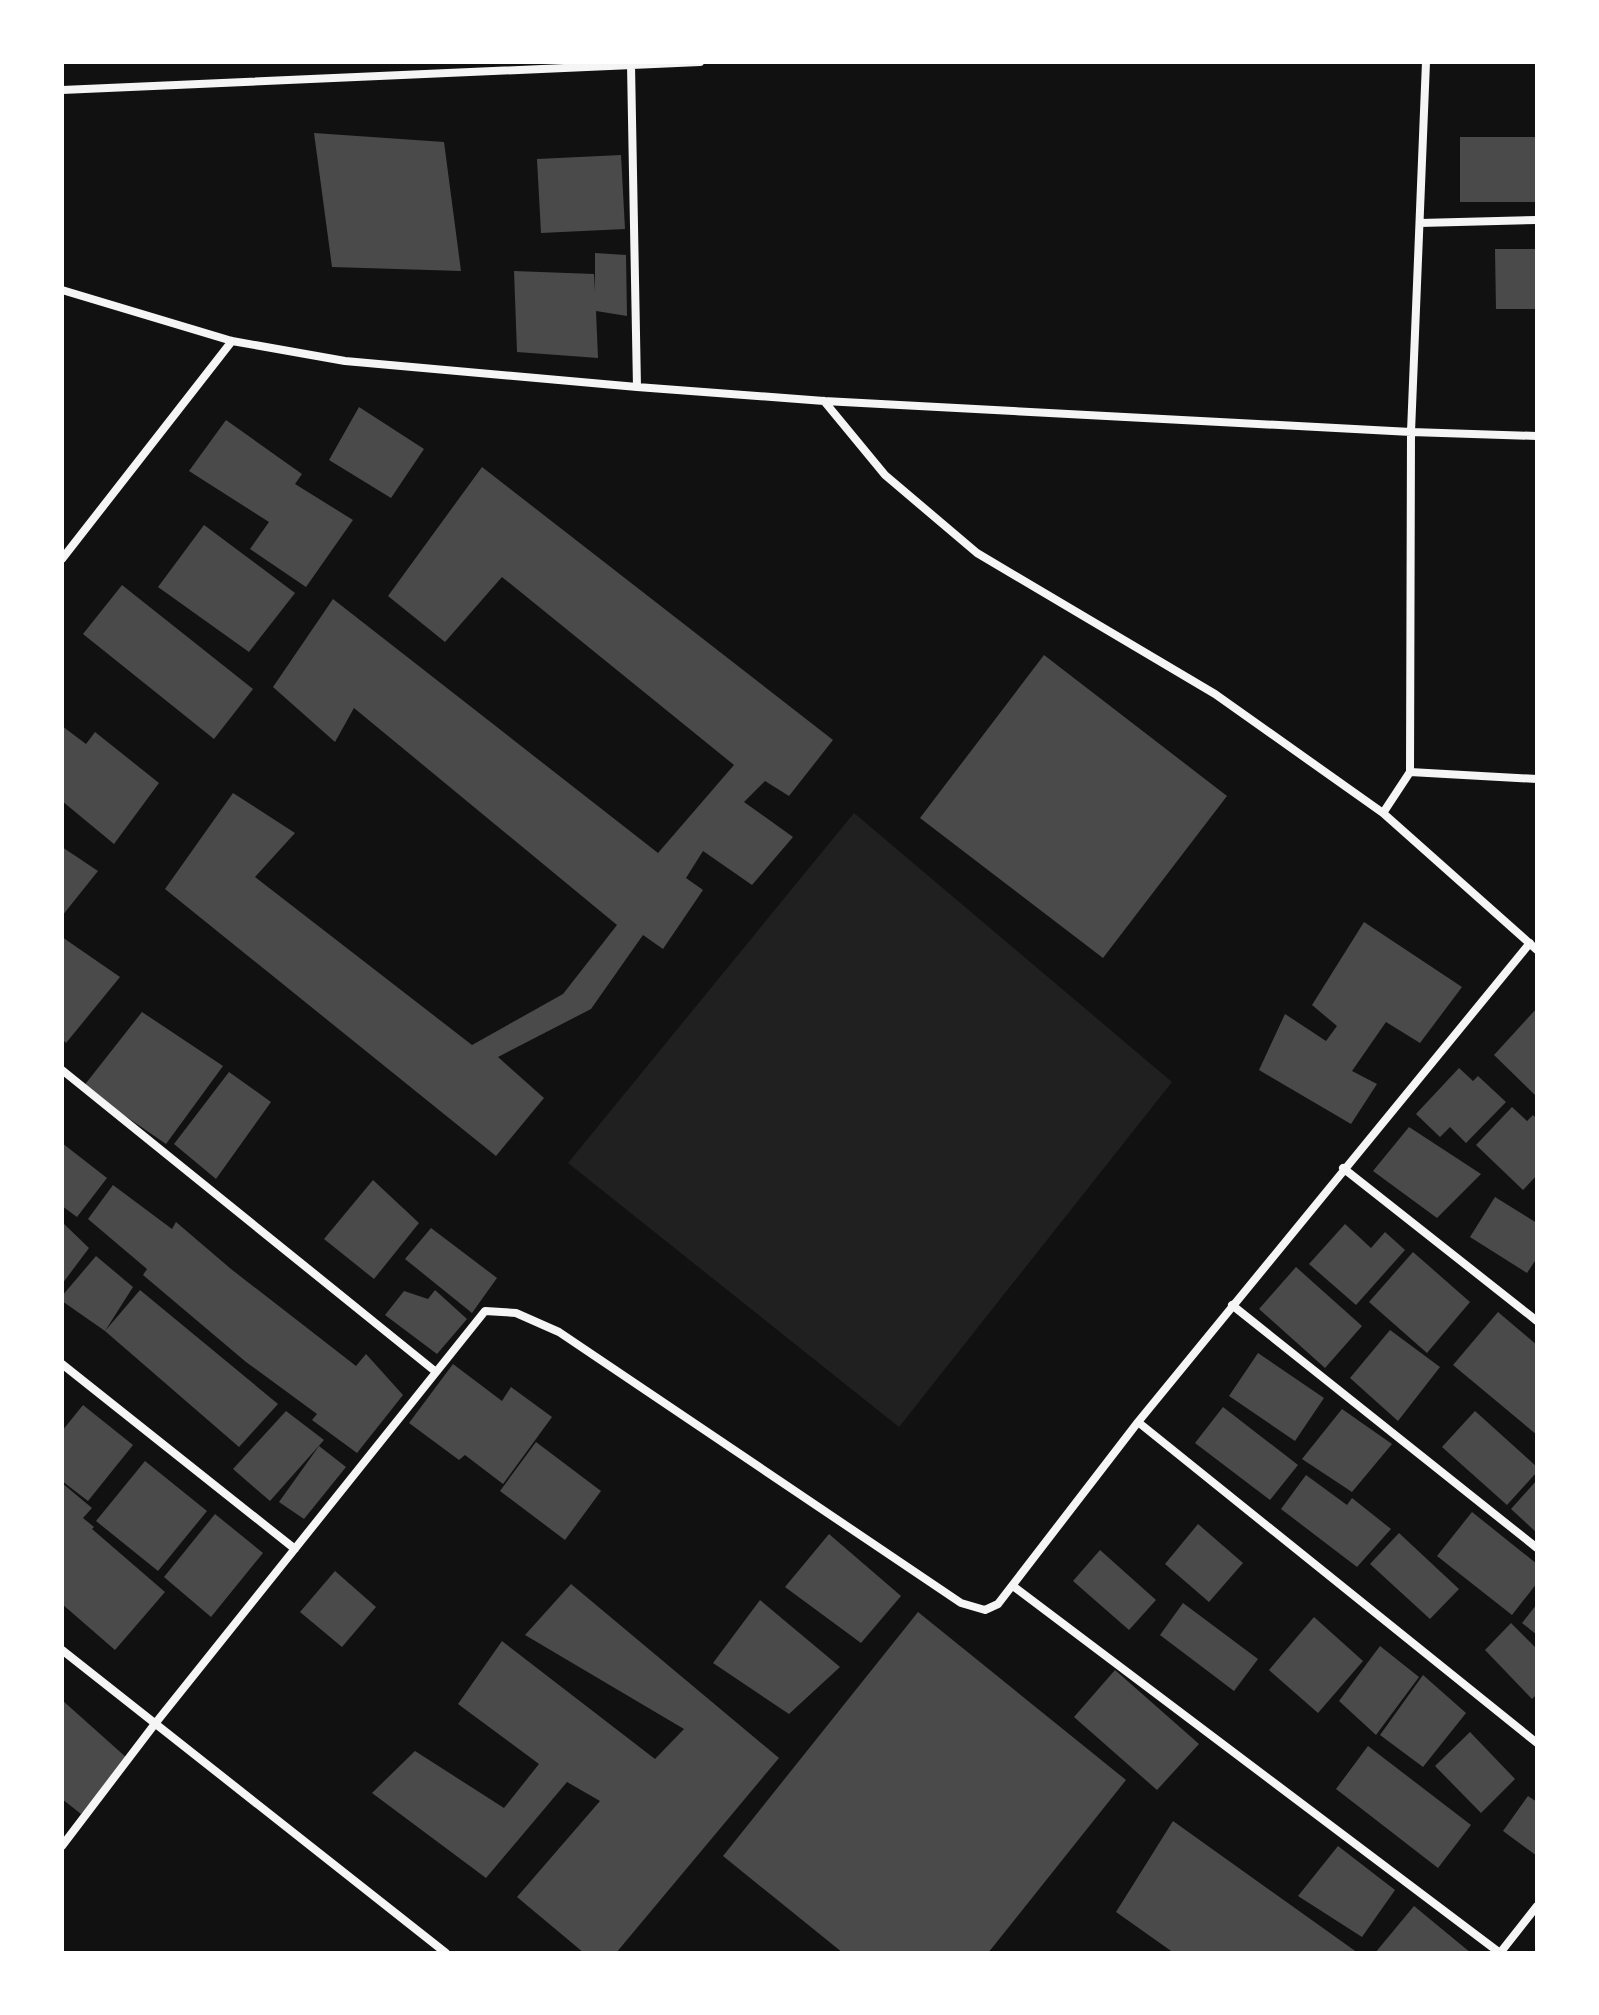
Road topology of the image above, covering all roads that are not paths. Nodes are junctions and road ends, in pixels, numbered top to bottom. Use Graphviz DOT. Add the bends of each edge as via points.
graph roads {
  1 [pos="700,62"];
  2 [pos="1426,62"];
  3 [pos="631,65"];
  4 [pos="62,90"];
  5 [pos="1537,220"];
  6 [pos="1420,223"];
  7 [pos="62,290"];
  8 [pos="232,341"];
  9 [pos="637,387"];
  10 [pos="824,401"];
  11 [pos="1411,432"];
  12 [pos="1537,436"];
  13 [pos="62,559"];
  14 [pos="1410,772"];
  15 [pos="1537,779"];
  16 [pos="1383,813"];
  17 [pos="1533,946"];
  18 [pos="62,1070"];
  19 [pos="1343,1168"];
  20 [pos="1232,1305"];
  21 [pos="1537,1321"];
  22 [pos="62,1364"];
  23 [pos="436,1372"];
  24 [pos="1138,1422"];
  25 [pos="1537,1548"];
  26 [pos="295,1549"];
  27 [pos="1013,1586"];
  28 [pos="62,1650"];
  29 [pos="154,1725"];
  30 [pos="1537,1743"];
  31 [pos="62,1846"];
  32 [pos="1537,1906"];
  33 [pos="446,1953"];
  34 [pos="1500,1953"];
  1 -- 3 [label="street"];
  2 -- 6 [label="street"];
  3 -- 4 [label="street"];
  3 -- 9 [label="street"];
  5 -- 6 [label="street"];
  6 -- 11 [label="street"];
  7 -- 8 [label="street"];
  8 -- 9 [label="street" via="345,361"];
  8 -- 13 [label="street"];
  9 -- 10 [label="street"];
  10 -- 11 [label="street"];
  10 -- 16 [label="street" via="885,475 977,553 1215,694"];
  11 -- 12 [label="street"];
  11 -- 14 [label="street"];
  14 -- 15 [label="street"];
  14 -- 16 [label="street"];
  16 -- 17 [label="street"];
  17 -- 19 [label="street"];
  18 -- 23 [label="street"];
  19 -- 20 [label="street"];
  19 -- 21 [label="street"];
  20 -- 24 [label="street"];
  20 -- 25 [label="street"];
  22 -- 26 [label="street"];
  23 -- 26 [label="street"];
  23 -- 27 [label="street" via="485,1311 516,1313 559,1332 961,1603 985,1610"];
  24 -- 27 [label="street"];
  24 -- 30 [label="street"];
  26 -- 29 [label="street"];
  27 -- 34 [label="street"];
  28 -- 29 [label="street"];
  29 -- 31 [label="street"];
  29 -- 33 [label="street"];
  32 -- 34 [label="street"];
}
